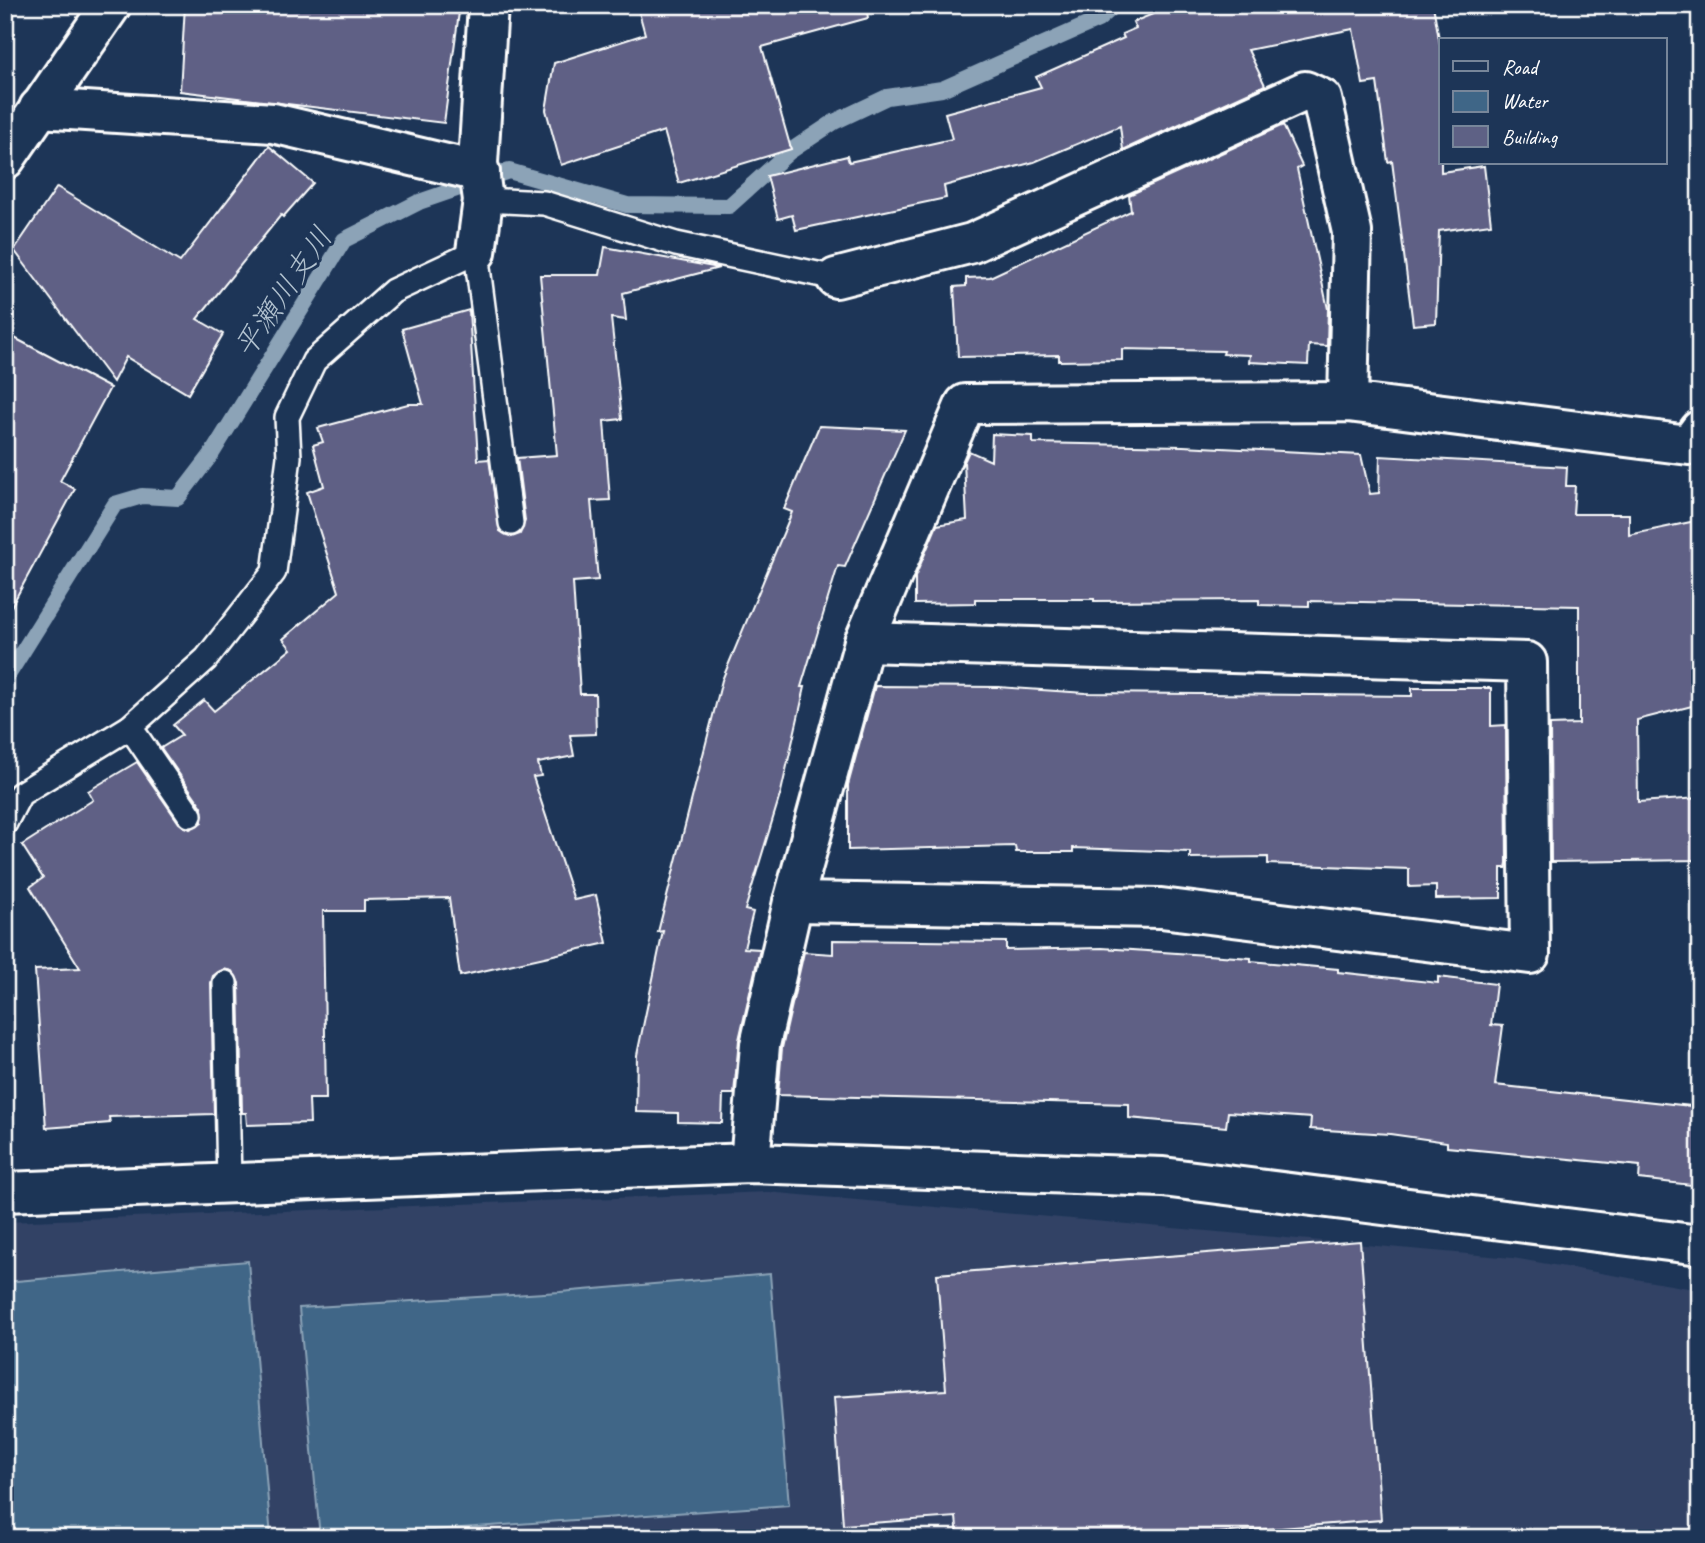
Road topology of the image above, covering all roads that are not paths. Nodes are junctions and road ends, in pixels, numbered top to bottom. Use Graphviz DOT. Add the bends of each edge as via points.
graph roads {
  1 [pos="111,5"];
  2 [pos="488,5"];
  3 [pos="39,108"];
  4 [pos="5,159"];
  5 [pos="482,189"];
  6 [pos="476,252"];
  7 [pos="836,278"];
  8 [pos="1348,402"];
  9 [pos="1700,429"];
  10 [pos="511,523"];
  11 [pos="864,642"];
  12 [pos="130,727"];
  13 [pos="190,815"];
  14 [pos="5,823"];
  15 [pos="793,902"];
  16 [pos="225,983"];
  17 [pos="750,1163"];
  18 [pos="229,1184"];
  19 [pos="5,1192"];
  20 [pos="1700,1245"];
  1 -- 3 [label="street"];
  2 -- 5 [label="street" via="478,163"];
  3 -- 4 [label="street"];
  3 -- 5 [label="street" via="273,123"];
  5 -- 6 [label="street"];
  5 -- 7 [label="lane" via="676,244"];
  6 -- 10 [label="lane"];
  6 -- 12 [label="lane" via="393,291 314,361 287,416 289,457 274,572 206,659"];
  7 -- 8 [label="street" via="972,243 1305,91 1322,99 1352,232"];
  8 -- 9 [label="street" via="1689,445"];
  8 -- 11 [label="street" via="965,404"];
  11 -- 15 [label="street"];
  11 -- 15 [label="street" via="1527,662 1530,954 1161,908"];
  12 -- 13 [label="lane"];
  12 -- 14 [label="lane" via="20,794"];
  15 -- 17 [label="street" via="760,1045"];
  16 -- 18 [label="lane"];
  17 -- 18 [label="street"];
  17 -- 20 [label="street" via="1163,1177"];
  18 -- 19 [label="street"];
}
